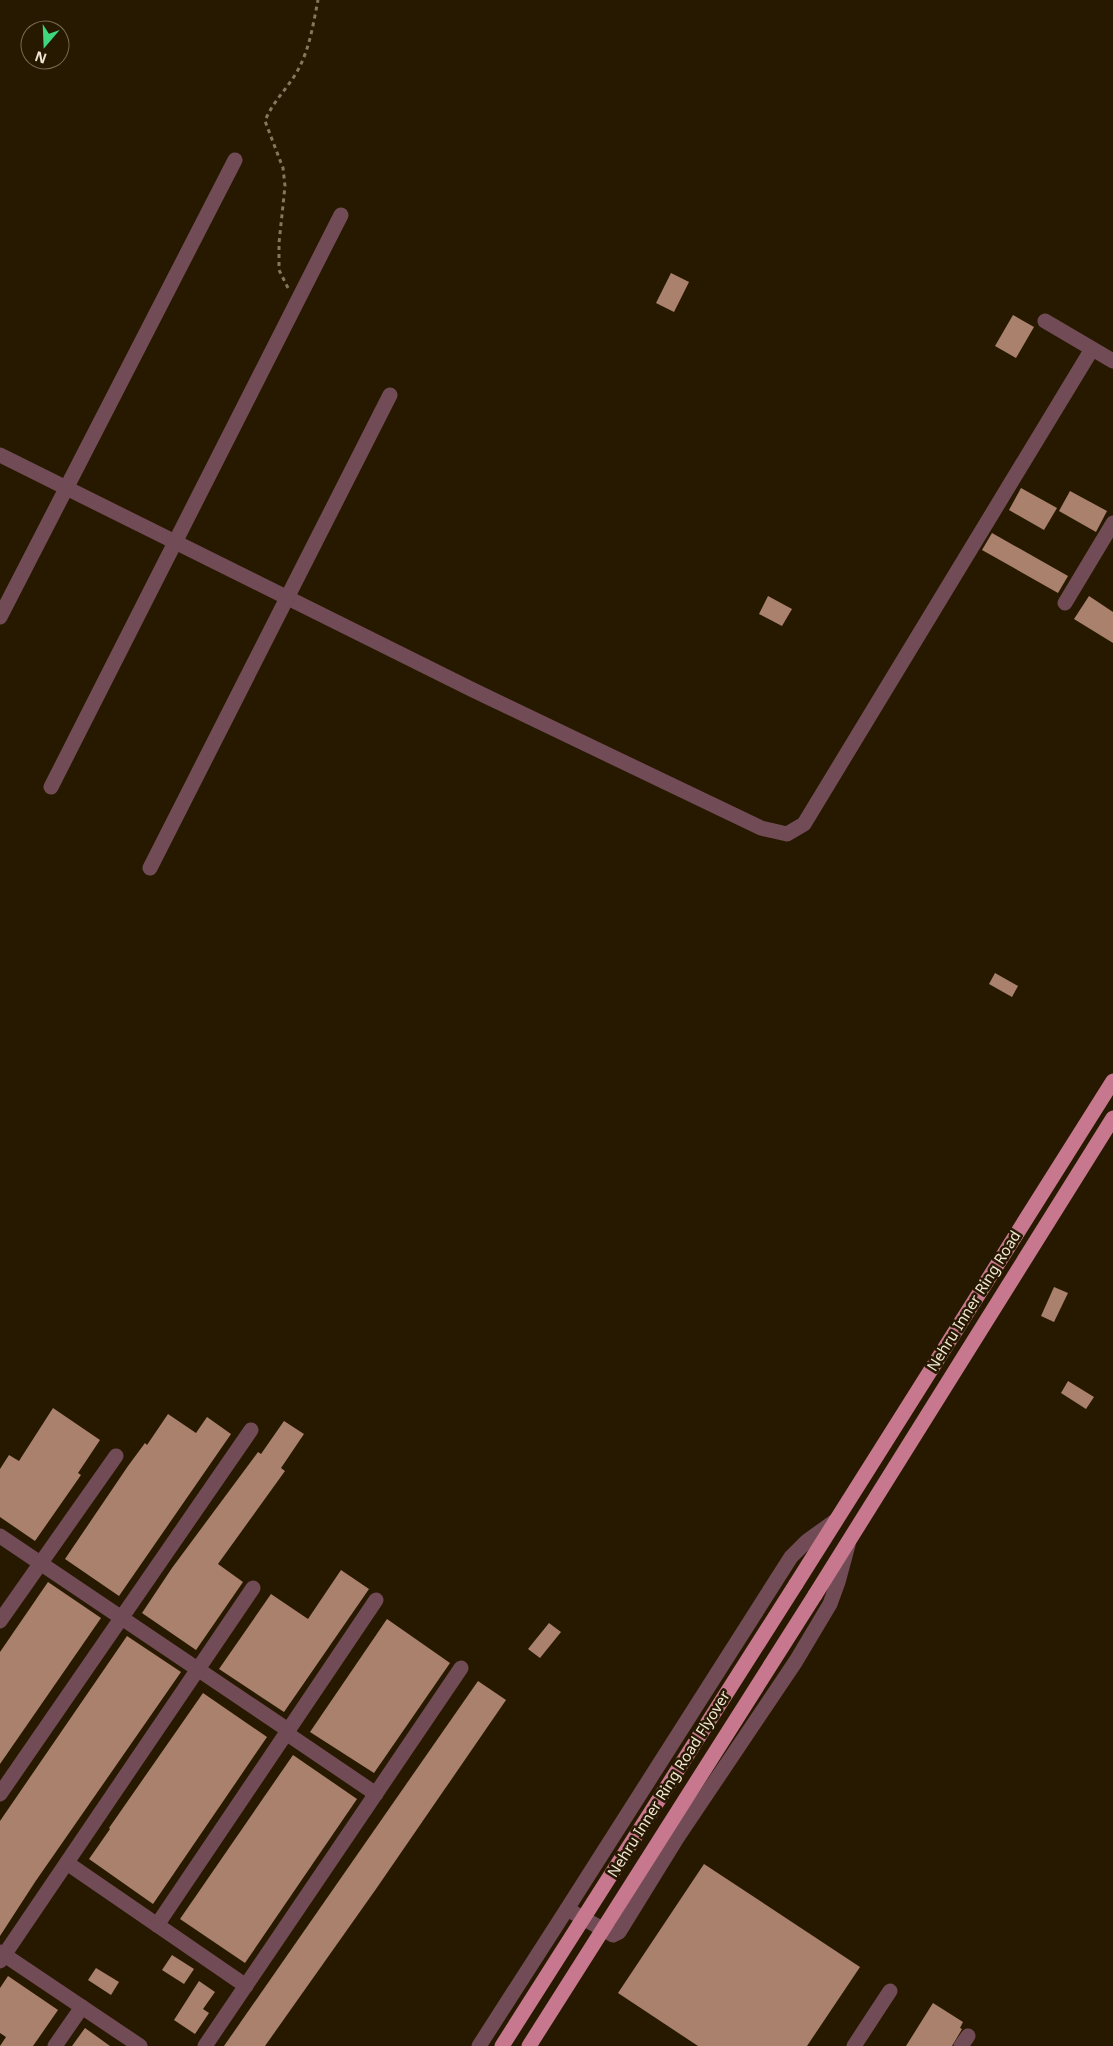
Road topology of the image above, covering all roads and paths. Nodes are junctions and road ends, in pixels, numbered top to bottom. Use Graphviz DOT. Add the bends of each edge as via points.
graph roads {
  1 [pos="318,0"];
  2 [pos="235,160"];
  3 [pos="341,215"];
  4 [pos="299,298"];
  5 [pos="1045,321"];
  6 [pos="1092,349"];
  7 [pos="1113,361"];
  8 [pos="390,396"];
  9 [pos="0,455"];
  10 [pos="66,488"];
  11 [pos="1113,523"];
  12 [pos="175,542"];
  13 [pos="288,598"];
  14 [pos="1065,603"];
  15 [pos="0,617"];
  16 [pos="51,787"];
  17 [pos="150,868"];
  18 [pos="1113,1081"];
  19 [pos="1113,1118"];
  20 [pos="908,1407"];
  21 [pos="924,1418"];
  22 [pos="251,1430"];
  23 [pos="116,1456"];
  24 [pos="835,1521"];
  25 [pos="0,1536"];
  26 [pos="849,1541"];
  27 [pos="40,1564"];
  28 [pos="253,1588"];
  29 [pos="376,1600"];
  30 [pos="121,1618"];
  31 [pos="0,1621"];
  32 [pos="461,1668"];
  33 [pos="198,1670"];
  34 [pos="287,1731"];
  35 [pos="0,1794"];
  36 [pos="376,1794"];
  37 [pos="67,1862"];
  38 [pos="567,1909"];
  39 [pos="157,1925"];
  40 [pos="1,1956"];
  41 [pos="246,1986"];
  42 [pos="890,1991"];
  43 [pos="82,2007"];
  44 [pos="55,2046"];
  45 [pos="140,2046"];
  46 [pos="206,2046"];
  47 [pos="479,2046"];
  48 [pos="502,2046"];
  49 [pos="529,2046"];
  50 [pos="854,2046"];
  1 -- 4 [label="path" via="302,63 270,108 265,121 283,168 285,186 279,270 287,286"];
  2 -- 10 [label="street"];
  3 -- 4 [label="street"];
  4 -- 12 [label="street"];
  5 -- 6 [label="street"];
  6 -- 7 [label="street"];
  6 -- 13 [label="street" via="804,824 788,834 752,824"];
  8 -- 13 [label="street"];
  9 -- 10 [label="street"];
  10 -- 12 [label="street"];
  10 -- 15 [label="street"];
  11 -- 14 [label="street"];
  12 -- 13 [label="street"];
  12 -- 16 [label="street"];
  13 -- 17 [label="street"];
  18 -- 20 [label="main road, Nehru Inner Ring Road"];
  19 -- 21 [label="main road, Nehru Inner Ring Road"];
  20 -- 21 [label="main road"];
  20 -- 24 [label="main road, Nehru Inner Ring Road"];
  21 -- 26 [label="main road, Nehru Inner Ring Road"];
  22 -- 30 [label="street"];
  23 -- 27 [label="street"];
  24 -- 38 [label="street" via="791,1557"];
  24 -- 48 [label="main road, Nehru Inner Ring Road Flyover, bridge"];
  25 -- 27 [label="street"];
  26 -- 38 [label="street" via="830,1604 619,1932 614,1936"];
  26 -- 49 [label="main road, Nehru Inner Ring Road Flyover, bridge"];
  27 -- 30 [label="street"];
  27 -- 31 [label="street"];
  28 -- 33 [label="street"];
  29 -- 34 [label="street"];
  30 -- 33 [label="street"];
  30 -- 35 [label="street"];
  32 -- 36 [label="street"];
  33 -- 34 [label="street"];
  33 -- 37 [label="street"];
  34 -- 36 [label="street"];
  34 -- 39 [label="street"];
  36 -- 41 [label="street"];
  37 -- 39 [label="street"];
  37 -- 40 [label="street"];
  38 -- 47 [label="street"];
  39 -- 41 [label="street"];
  40 -- 43 [label="street"];
  41 -- 46 [label="street"];
  42 -- 50 [label="street"];
  43 -- 44 [label="street"];
  43 -- 45 [label="street"];
}
